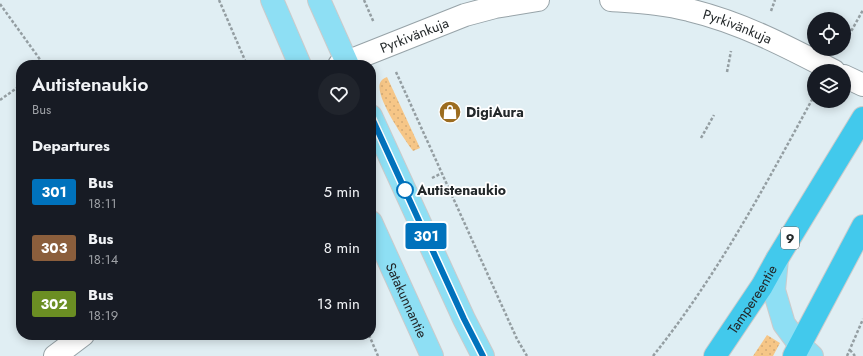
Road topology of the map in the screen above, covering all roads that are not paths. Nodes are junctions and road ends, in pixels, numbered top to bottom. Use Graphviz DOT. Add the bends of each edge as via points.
graph roads {
  1 [pos="272,0"];
  2 [pos="319,0"];
  3 [pos="538,0"];
  4 [pos="611,0"];
  5 [pos="298,60"];
  6 [pos="342,60"];
  7 [pos="353,60"];
  8 [pos="820,64"];
  9 [pos="851,79"];
  10 [pos="863,85"];
  11 [pos="863,118"];
  12 [pos="376,127"];
  13 [pos="863,226"];
  14 [pos="376,233"];
  15 [pos="777,259"];
  16 [pos="76,340"];
  17 [pos="802,352"];
  18 [pos="54,356"];
  19 [pos="432,356"];
  20 [pos="483,356"];
  21 [pos="715,356"];
  1 -- 5 [label="main road"];
  2 -- 6 [label="main road"];
  3 -- 7 [label="street, Pyrkivänkuja" via="465,15"];
  4 -- 8 [label="street, Pyrkivänkuja" via="651,3 715,17 760,35"];
  9 -- 10 [label="street"];
  11 -- 15 [label="highway, Tampereentie / 9"];
  12 -- 20 [label="main road"];
  13 -- 17 [label="highway"];
  14 -- 19 [label="main road, Satakunnantie"];
  15 -- 17 [label="main road" via="774,290 784,324"];
  15 -- 21 [label="highway, Tampereentie / 9"];
  16 -- 18 [label="street"];
}
